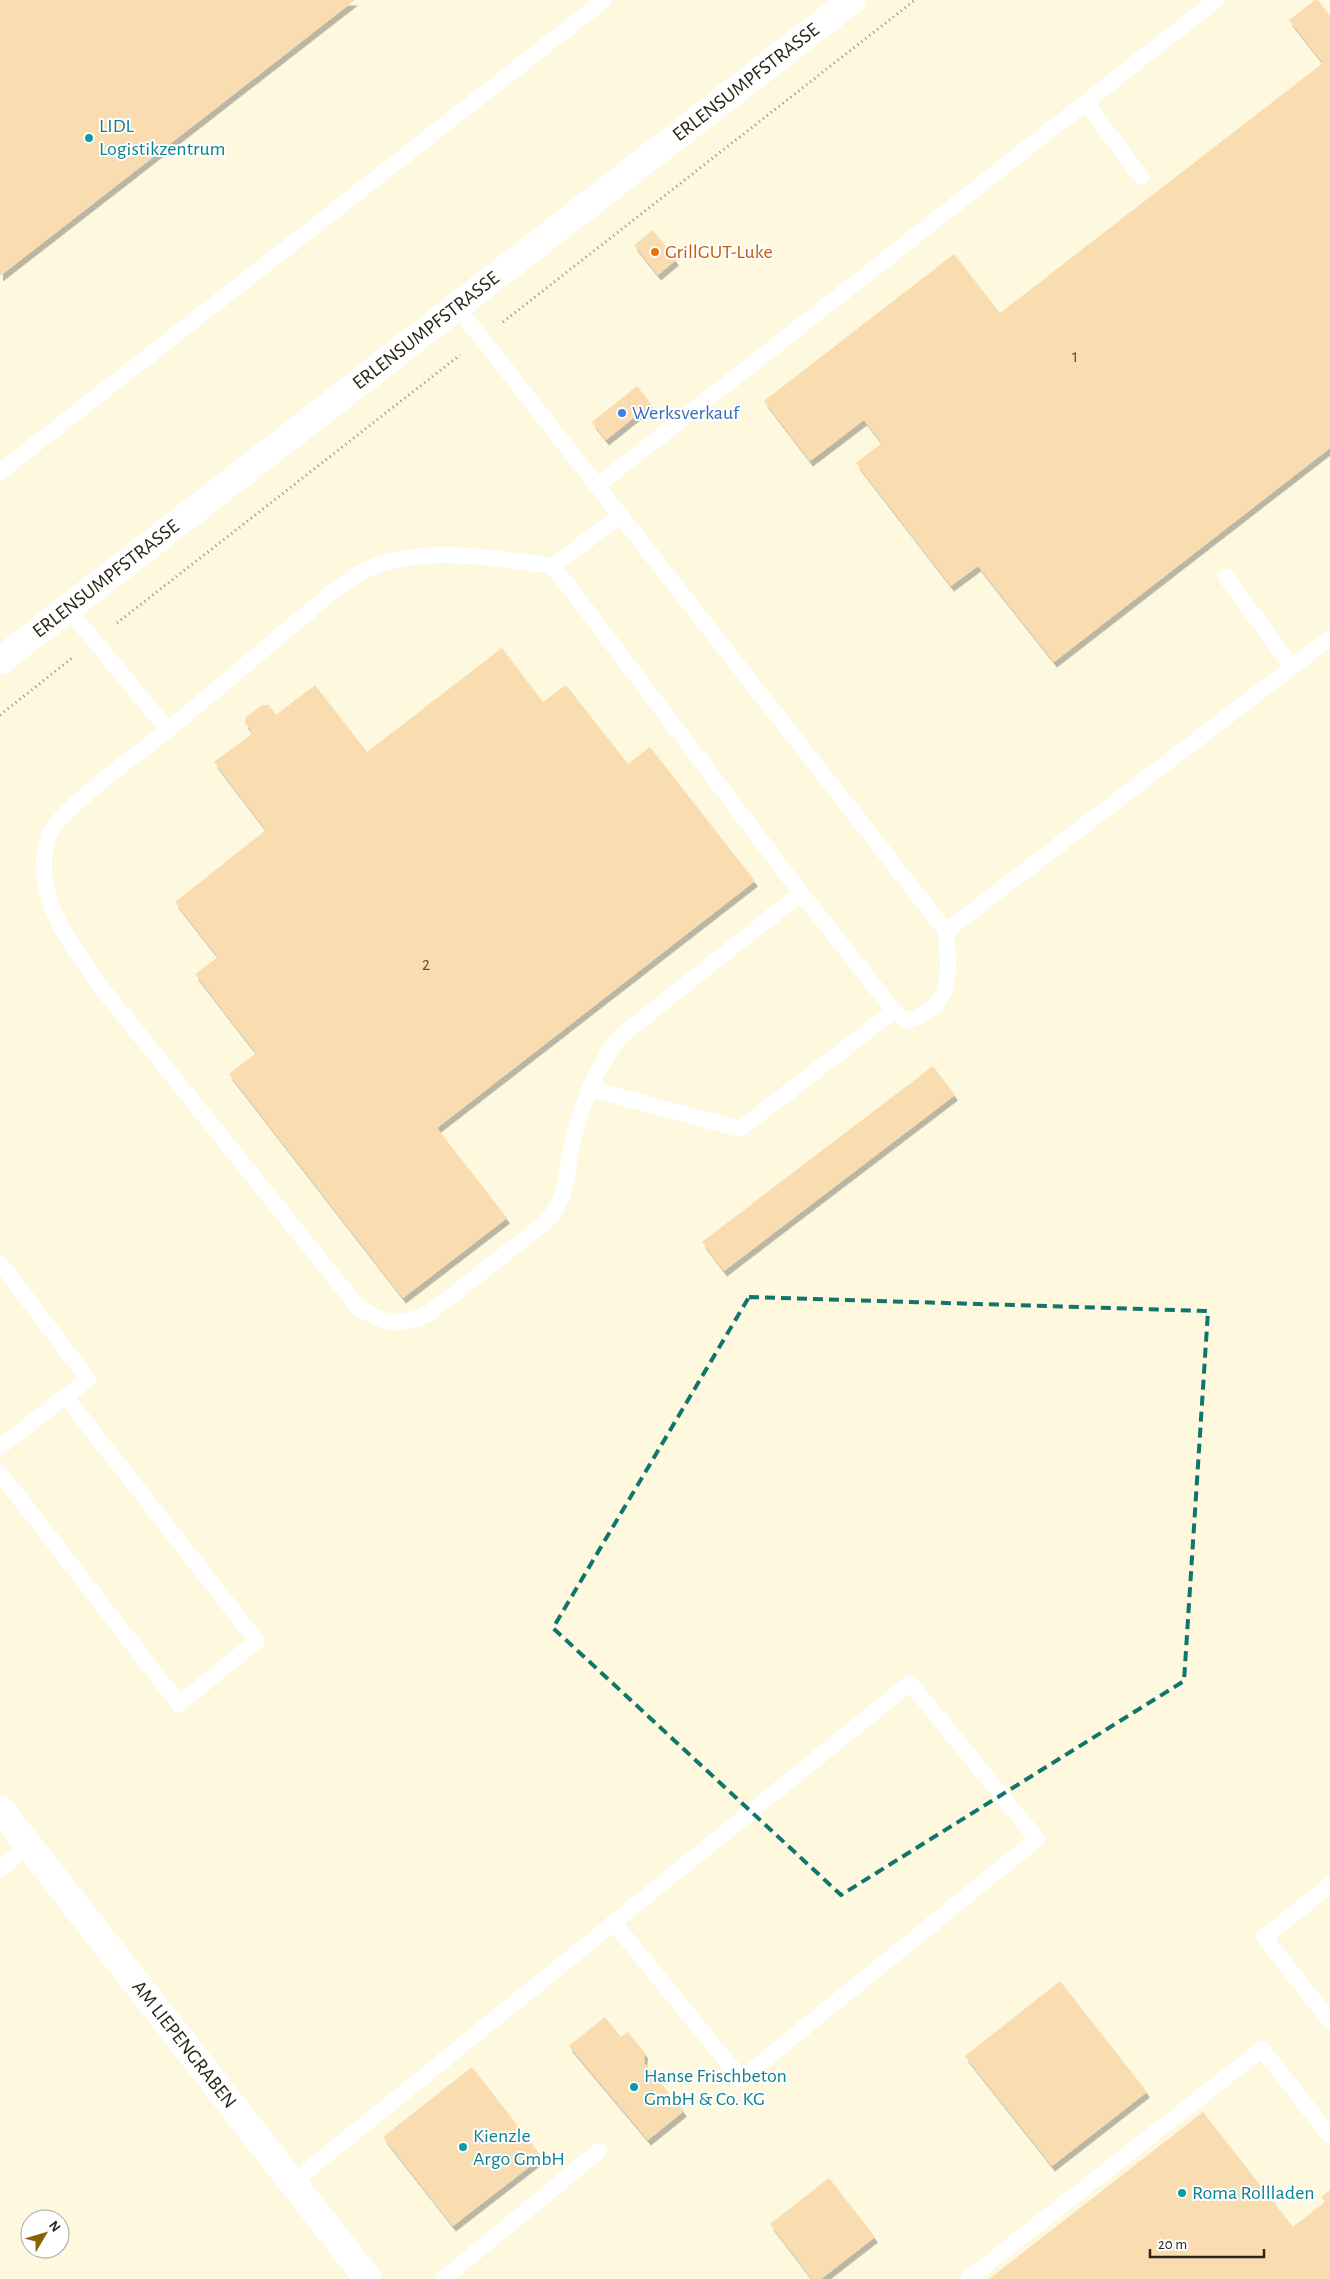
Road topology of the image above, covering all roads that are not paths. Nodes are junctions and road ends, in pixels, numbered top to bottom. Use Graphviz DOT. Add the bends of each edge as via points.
graph roads {
  1 [pos="604,0"];
  2 [pos="852,0"];
  3 [pos="1216,0"];
  4 [pos="1086,103"];
  5 [pos="1141,177"];
  6 [pos="457,306"];
  7 [pos="0,472"];
  8 [pos="598,485"];
  9 [pos="621,515"];
  10 [pos="553,566"];
  11 [pos="1226,577"];
  12 [pos="68,609"];
  13 [pos="1330,638"];
  14 [pos="0,661"];
  15 [pos="1292,667"];
  16 [pos="168,730"];
  17 [pos="801,893"];
  18 [pos="946,931"];
  19 [pos="894,1011"];
  20 [pos="591,1089"];
  21 [pos="0,1263"];
  22 [pos="66,1396"];
  23 [pos="0,1447"];
  24 [pos="0,1473"];
  25 [pos="0,1808"];
  26 [pos="29,1846"];
  27 [pos="0,1869"];
  28 [pos="1330,1885"];
  29 [pos="614,1923"];
  30 [pos="1330,2020"];
  31 [pos="1330,2136"];
  32 [pos="598,2151"];
  33 [pos="292,2183"];
  34 [pos="368,2279"];
  35 [pos="443,2279"];
  36 [pos="968,2279"];
  1 -- 7 [label="lane"];
  2 -- 6 [label="street, ERLENSUMPFSTRASSE"];
  3 -- 4 [label="lane"];
  4 -- 5 [label="lane"];
  4 -- 8 [label="lane"];
  6 -- 8 [label="lane"];
  6 -- 12 [label="street, ERLENSUMPFSTRASSE"];
  8 -- 9 [label="lane"];
  9 -- 10 [label="lane"];
  9 -- 18 [label="lane"];
  10 -- 16 [label="lane" via="485,557 427,555 392,561 359,574 331,593"];
  10 -- 17 [label="lane"];
  11 -- 15 [label="lane"];
  12 -- 14 [label="street, ERLENSUMPFSTRASSE"];
  12 -- 16 [label="lane"];
  13 -- 15 [label="lane"];
  15 -- 18 [label="lane"];
  16 -- 20 [label="lane" via="65,813 49,835 43,868 52,908 72,947 104,991 359,1308 383,1322 407,1323 428,1314 546,1222 557,1209 565,1190 573,1137"];
  17 -- 19 [label="lane"];
  17 -- 20 [label="lane" via="621,1036 608,1052"];
  18 -- 19 [label="lane" via="949,975 944,993 935,1007 907,1021"];
  19 -- 20 [label="lane" via="740,1128"];
  21 -- 22 [label="lane" via="88,1379"];
  22 -- 23 [label="lane"];
  22 -- 24 [label="lane" via="257,1641 178,1704"];
  25 -- 26 [label="street, AM LIEPENGRABEN"];
  26 -- 27 [label="lane"];
  26 -- 33 [label="street, AM LIEPENGRABEN"];
  28 -- 30 [label="lane" via="1264,1936"];
  29 -- 29 [label="lane" via="910,1683 1037,1839 741,2079"];
  29 -- 33 [label="lane"];
  31 -- 36 [label="lane" via="1262,2049"];
  32 -- 35 [label="lane"];
  33 -- 34 [label="street, AM LIEPENGRABEN"];
}
